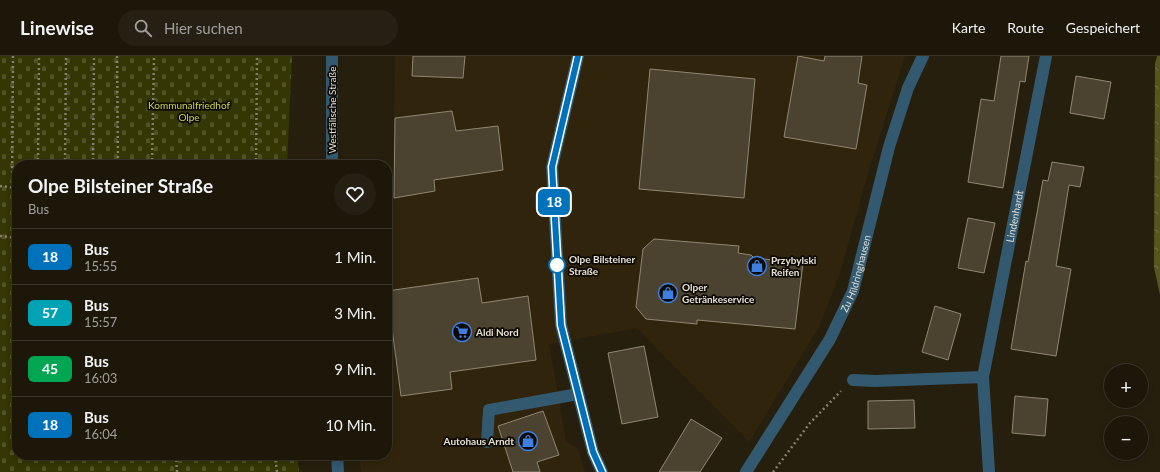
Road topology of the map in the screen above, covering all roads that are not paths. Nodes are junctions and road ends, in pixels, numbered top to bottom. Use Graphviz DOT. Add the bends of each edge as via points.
graph roads {
  1 [pos="332,56"];
  2 [pos="578,56"];
  3 [pos="923,56"];
  4 [pos="1046,56"];
  5 [pos="332,160"];
  6 [pos="983,378"];
  7 [pos="853,380"];
  8 [pos="578,394"];
  9 [pos="487,442"];
  10 [pos="337,460"];
  11 [pos="338,472"];
  12 [pos="602,472"];
  13 [pos="746,472"];
  14 [pos="989,472"];
  1 -- 5 [label="street, Westfälische Straße"];
  2 -- 8 [label="street" via="552,167 561,325"];
  3 -- 13 [label="street, Zu Hildringhausen" via="908,88 889,147 853,290 830,339"];
  4 -- 6 [label="street, Lindenhardt"];
  6 -- 7 [label="street"];
  6 -- 14 [label="street, Lindenhardt"];
  8 -- 9 [label="street" via="489,410"];
  8 -- 12 [label="street" via="593,452"];
  10 -- 11 [label="street"];
}
